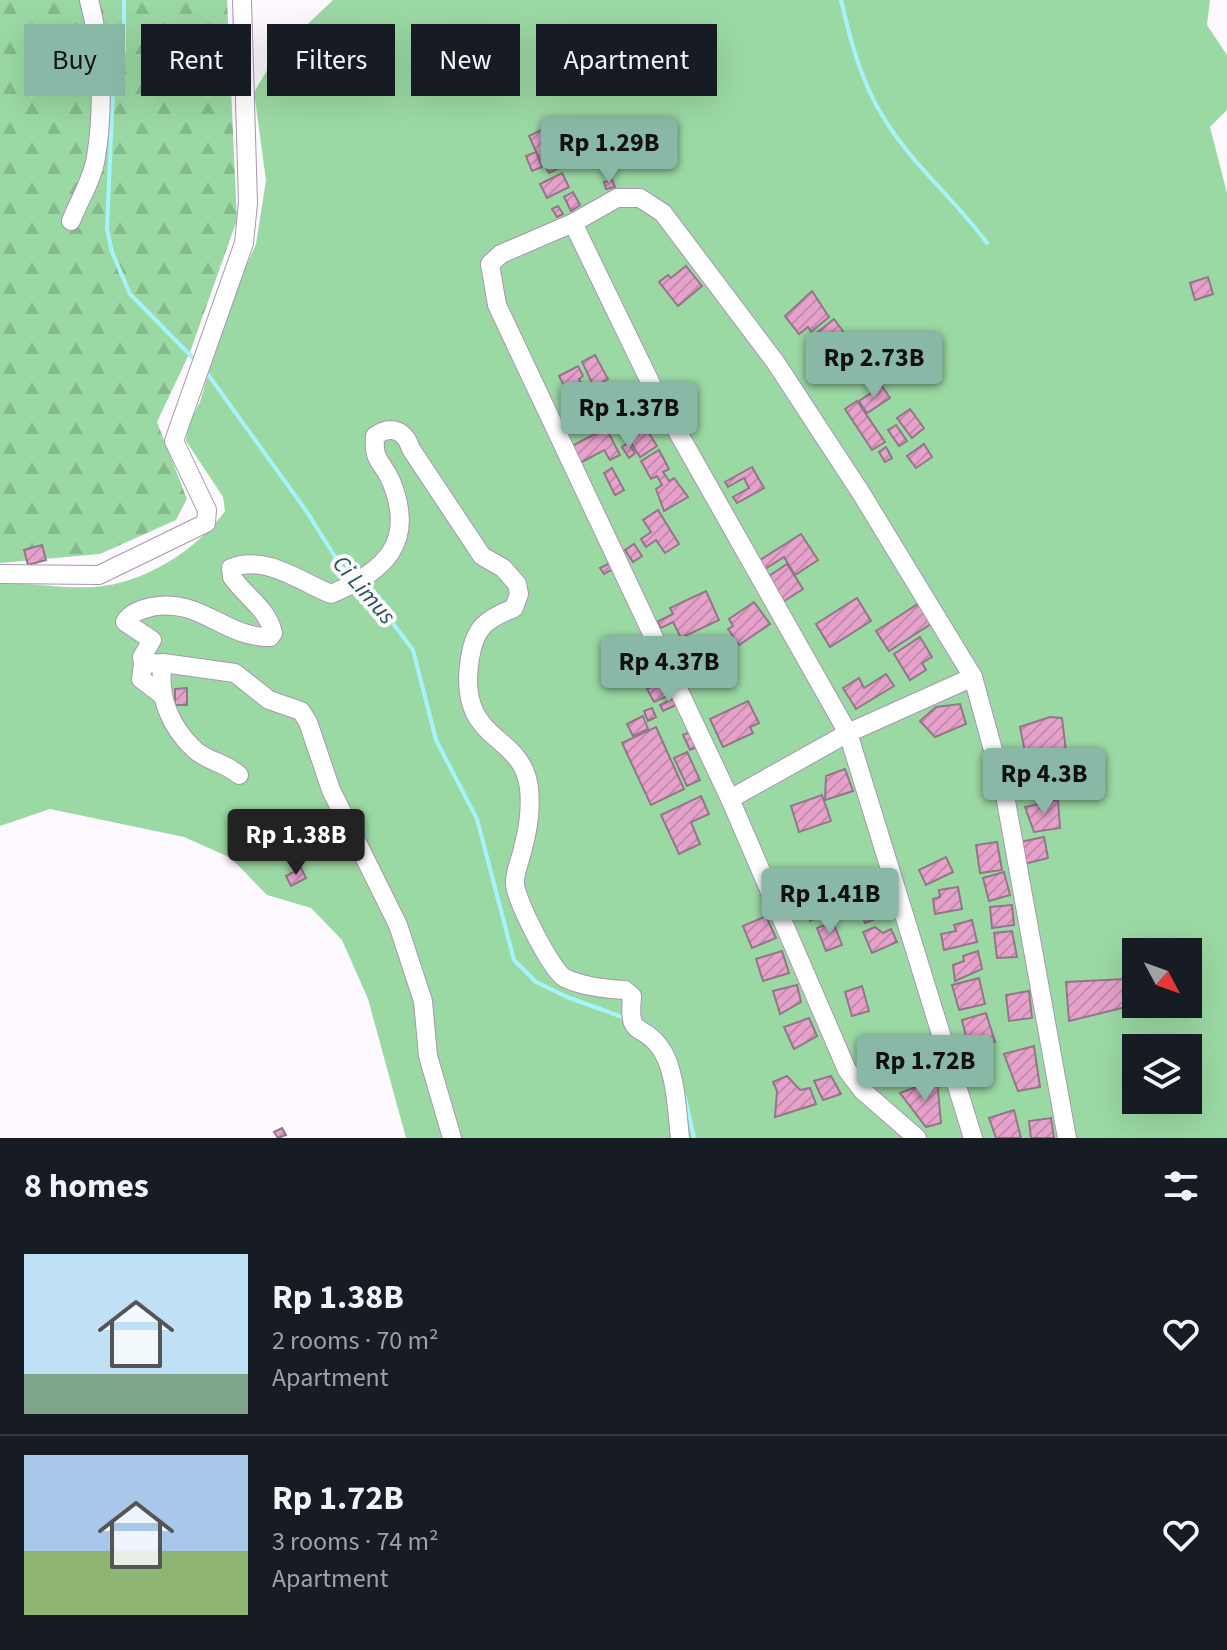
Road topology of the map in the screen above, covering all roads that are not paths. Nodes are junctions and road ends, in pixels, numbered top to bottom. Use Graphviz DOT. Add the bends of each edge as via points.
graph roads {
  1 [pos="89,0"];
  2 [pos="242,0"];
  3 [pos="71,221"];
  4 [pos="573,223"];
  5 [pos="0,574"];
  6 [pos="163,663"];
  7 [pos="143,664"];
  8 [pos="973,677"];
  9 [pos="162,695"];
  10 [pos="848,733"];
  11 [pos="239,775"];
  12 [pos="730,799"];
  13 [pos="968,1134"];
  14 [pos="452,1138"];
  15 [pos="680,1138"];
  16 [pos="917,1138"];
  17 [pos="1067,1138"];
  1 -- 3 [label="street" via="96,24 96,159"];
  2 -- 5 [label="street" via="248,203 244,243 174,441 207,510 206,523 99,575"];
  4 -- 8 [label="street" via="617,198 640,198 663,213 776,363"];
  4 -- 10 [label="street" via="654,390"];
  4 -- 12 [label="street" via="501,254 490,264 497,305"];
  6 -- 7 [label="street"];
  6 -- 9 [label="street"];
  6 -- 14 [label="street" via="235,673 269,700 301,711 308,722 331,790 398,925 423,1001 428,1056"];
  7 -- 9 [label="street" via="141,679"];
  7 -- 15 [label="street" via="152,640 125,622 129,615 165,604 189,606 224,626 270,637 271,625 232,577 236,565 286,572 331,594 390,557 402,524 389,476 374,457 375,440 379,433 401,431 482,556 517,584 514,608 475,631 468,696 483,728 523,766 529,788 515,882 521,907 563,978 625,990 632,996 628,1014 641,1033 659,1045 674,1084"];
  8 -- 10 [label="street"];
  8 -- 17 [label="street" via="1004,790"];
  9 -- 11 [label="street" via="166,710 196,751"];
  10 -- 12 [label="street"];
  10 -- 13 [label="street"];
  12 -- 16 [label="street" via="847,1070"];
}
